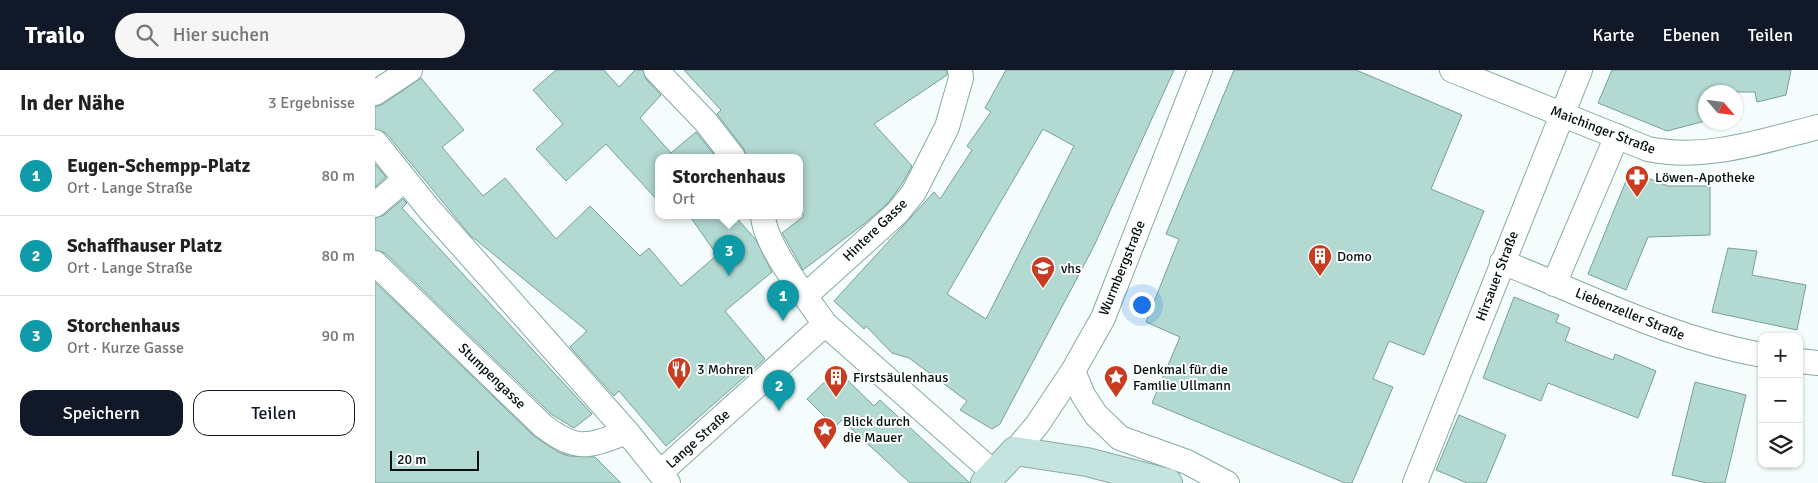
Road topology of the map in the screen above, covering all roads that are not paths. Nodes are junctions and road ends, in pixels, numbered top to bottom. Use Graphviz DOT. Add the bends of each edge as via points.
graph roads {
  1 [pos="410,70"];
  2 [pos="656,70"];
  3 [pos="960,70"];
  4 [pos="1200,70"];
  5 [pos="1452,70"];
  6 [pos="1580,70"];
  7 [pos="375,93"];
  8 [pos="1561,114"];
  9 [pos="1818,127"];
  10 [pos="1617,136"];
  11 [pos="375,142"];
  12 [pos="731,154"];
  13 [pos="404,180"];
  14 [pos="375,205"];
  15 [pos="763,219"];
  16 [pos="1502,262"];
  17 [pos="375,263"];
  18 [pos="1554,284"];
  19 [pos="805,296"];
  20 [pos="825,324"];
  21 [pos="1758,354"];
  22 [pos="1803,361"];
  23 [pos="1818,363"];
  24 [pos="1073,371"];
  25 [pos="627,432"];
  26 [pos="1015,451"];
  27 [pos="665,478"];
  28 [pos="989,478"];
  29 [pos="1168,483"];
  30 [pos="1227,483"];
  31 [pos="1415,483"];
  1 -- 7 [label="street"];
  2 -- 12 [label="street" via="705,121"];
  3 -- 19 [label="street, Hintere Gasse" via="961,78 947,127 914,192 897,213"];
  4 -- 24 [label="street, Wurmbergstraße" via="1103,318"];
  5 -- 8 [label="street, Maichinger Straße"];
  6 -- 8 [label="street, Hirsauer Straße"];
  8 -- 10 [label="street, Maichinger Straße"];
  8 -- 16 [label="street, Hirsauer Straße"];
  9 -- 10 [label="street, Maichinger Straße" via="1698,154 1672,154 1649,149"];
  10 -- 18 [label="street"];
  11 -- 13 [label="street, Lange Straße"];
  13 -- 14 [label="street"];
  13 -- 25 [label="street, Lange Straße"];
  15 -- 19 [label="street" via="763,228"];
  16 -- 18 [label="street, Liebenzeller Straße"];
  16 -- 31 [label="street, Hirsauer Straße"];
  17 -- 25 [label="street, Stumpengasse" via="541,425 562,440 580,445"];
  18 -- 21 [label="street, Liebenzeller Straße" via="1672,332"];
  19 -- 20 [label="street"];
  20 -- 27 [label="street, Lange Straße"];
  20 -- 28 [label="street"];
  22 -- 23 [label="street"];
  24 -- 26 [label="street, Wurmbergstraße" via="1037,425"];
  24 -- 30 [label="street" via="1095,414 1120,438 1187,462"];
  25 -- 27 [label="street, Lange Straße"];
  26 -- 28 [label="main road"];
  26 -- 29 [label="main road" via="1087,462"];
}
